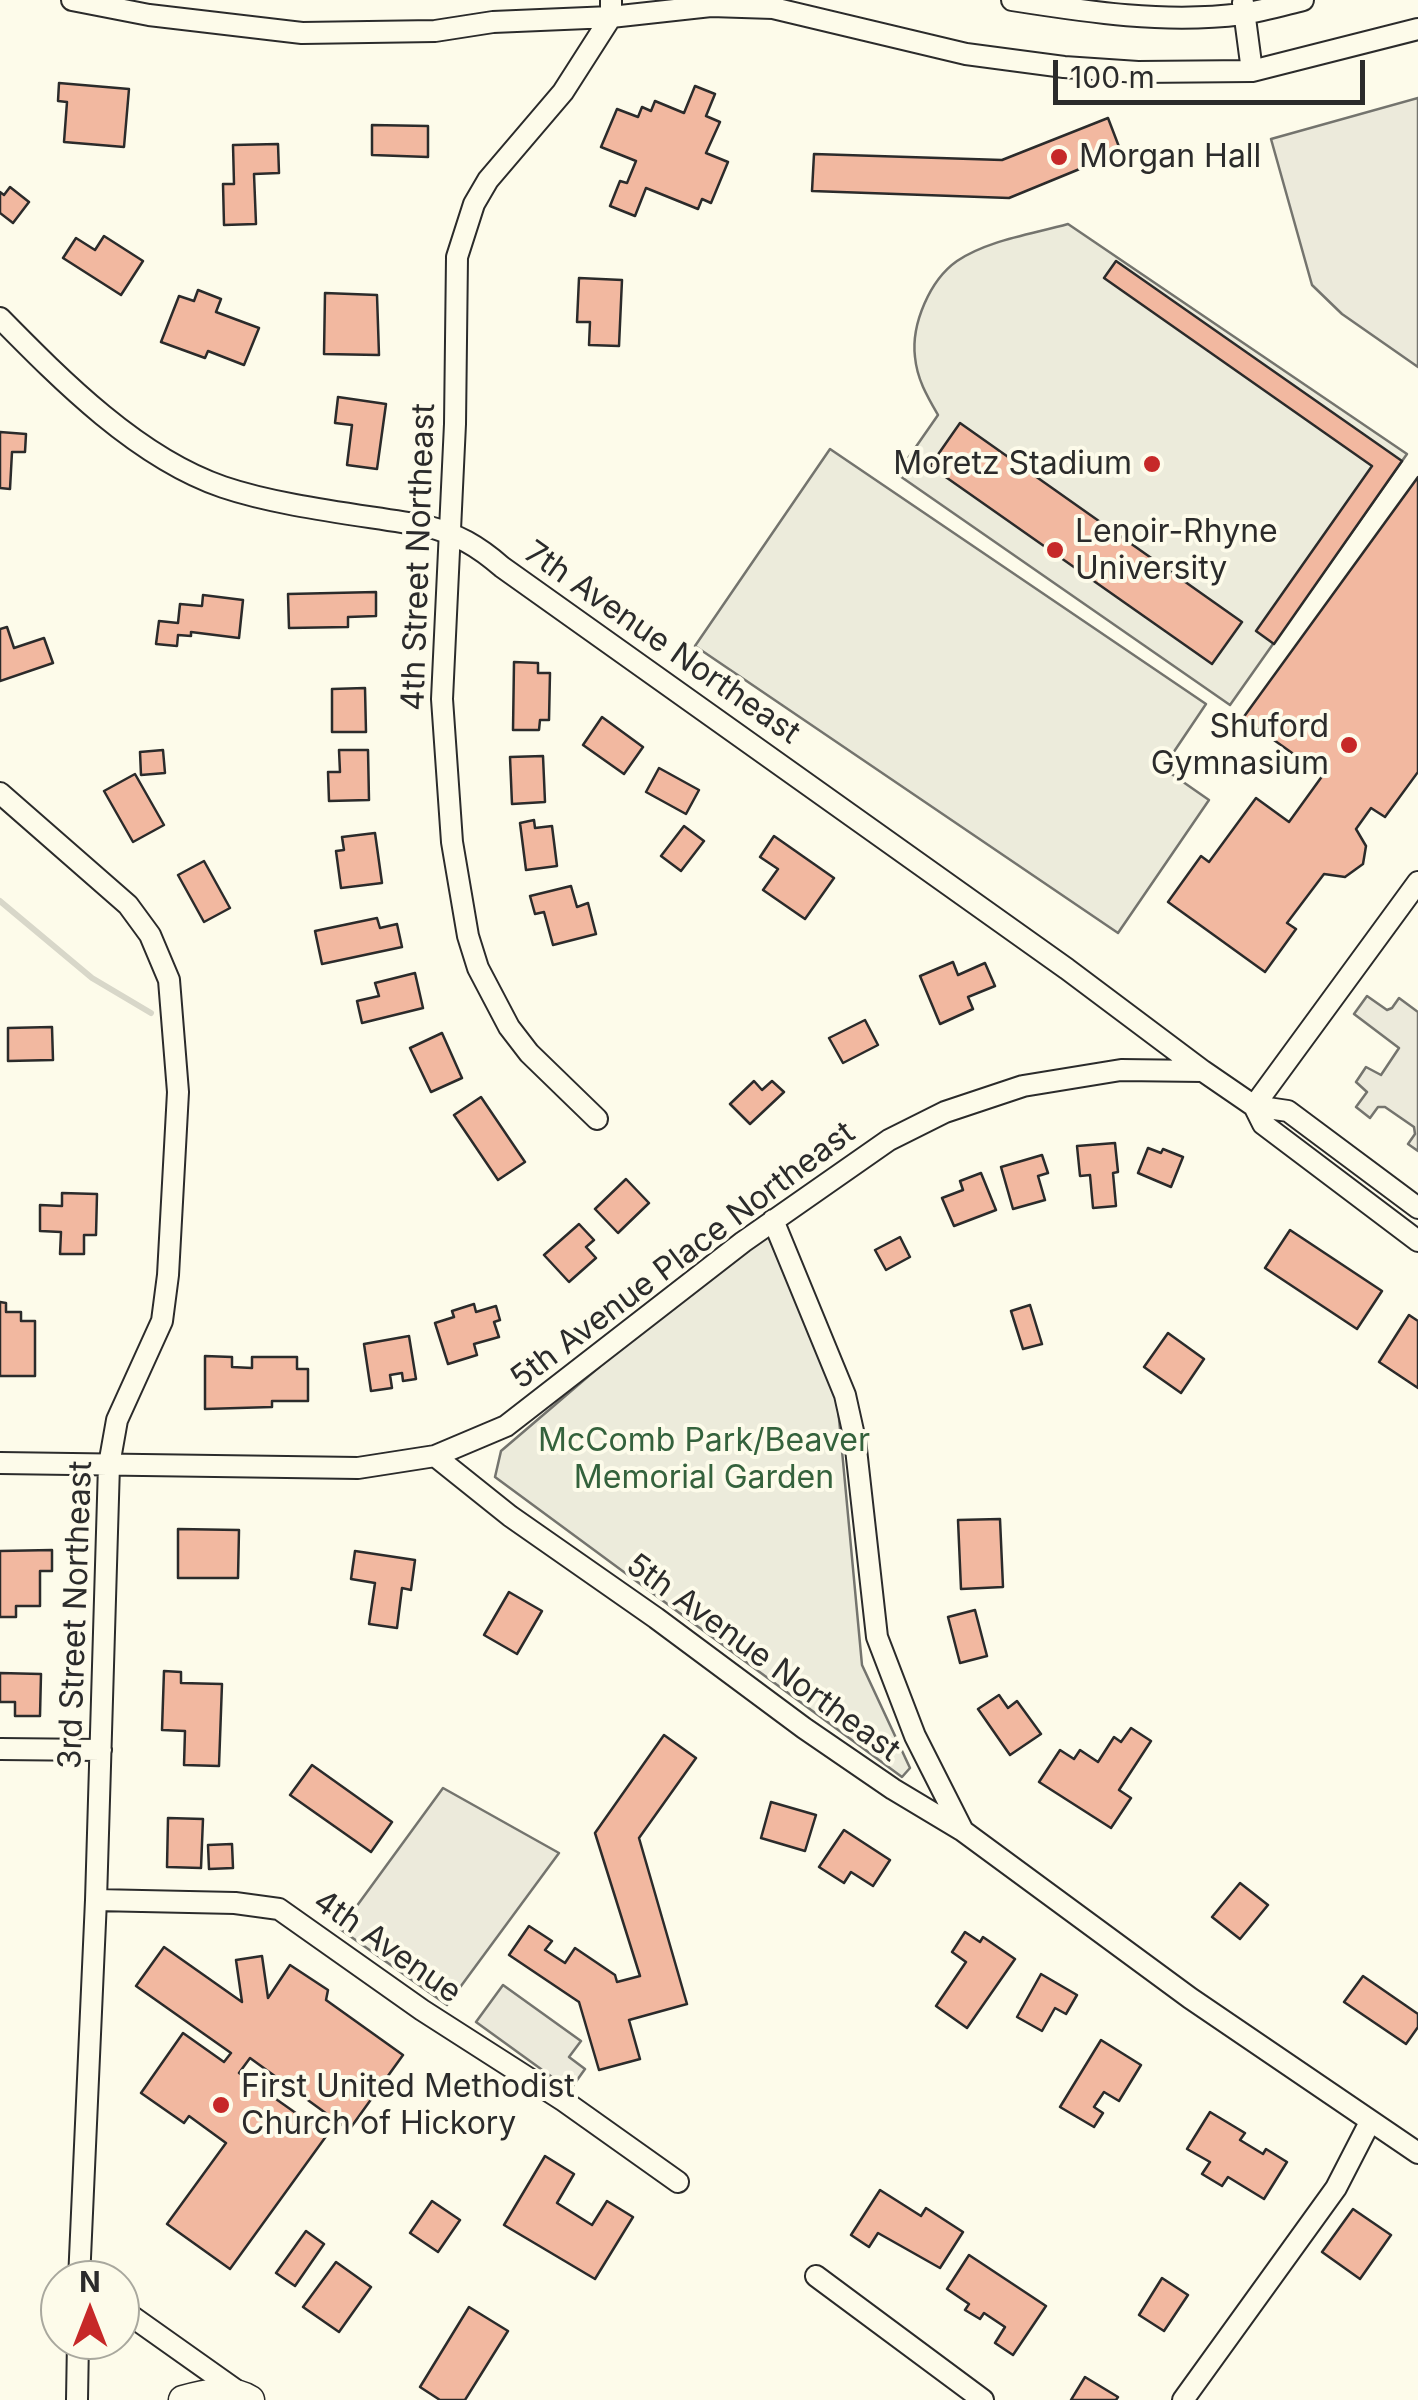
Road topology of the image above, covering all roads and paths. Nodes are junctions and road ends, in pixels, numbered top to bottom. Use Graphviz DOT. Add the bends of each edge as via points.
graph roads {
  1 [pos="72,0"];
  2 [pos="1012,0"];
  3 [pos="1303,0"];
  4 [pos="1243,7"];
  5 [pos="611,8"];
  6 [pos="1418,29"];
  7 [pos="1252,70"];
  8 [pos="0,318"];
  9 [pos="450,532"];
  10 [pos="0,793"];
  11 [pos="1418,882"];
  12 [pos="1203,1070"];
  13 [pos="1254,1106"];
  14 [pos="597,1119"];
  15 [pos="1418,1208"];
  16 [pos="773,1220"];
  17 [pos="1418,1241"];
  18 [pos="434,1456"];
  19 [pos="0,1463"];
  20 [pos="109,1464"];
  21 [pos="0,1749"];
  22 [pos="101,1750"];
  23 [pos="962,1831"];
  24 [pos="96,1900"];
  25 [pos="1370,2122"];
  26 [pos="1418,2153"];
  27 [pos="678,2182"];
  28 [pos="81,2260"];
  29 [pos="816,2276"];
  30 [pos="140,2322"];
  31 [pos="78,2360"];
  32 [pos="245,2397"];
  33 [pos="78,2400"];
  34 [pos="184,2400"];
  35 [pos="983,2400"];
  36 [pos="1183,2400"];
  1 -- 5 [label="street" via="302,34 434,31"];
  2 -- 4 [label="street" via="1100,14"];
  3 -- 4 [label="street"];
  4 -- 7 [label="street"];
  5 -- 7 [label="street" via="772,8 1005,60 1138,72"];
  5 -- 9 [label="street, 4th Street Northeast" via="563,92 488,180 464,230 457,257"];
  6 -- 7 [label="street"];
  8 -- 9 [label="street, 7th Avenue Northeast" via="89,402 184,470 250,494"];
  9 -- 12 [label="street, 7th Avenue Northeast"];
  9 -- 14 [label="street, 4th Street Northeast" via="442,682 446,781 468,936 509,1026"];
  10 -- 20 [label="street, 3rd Street Northeast" via="128,906 150,935 169,980 178,1092 168,1275 162,1321 117,1420"];
  11 -- 13 [label="street"];
  12 -- 13 [label="street, 7th Avenue Northeast"];
  12 -- 16 [label="street, 5th Avenue Place Northeast" via="1090,1073 984,1098 889,1140"];
  13 -- 15 [label="street, 7th Avenue Northeast" via="1288,1111"];
  13 -- 17 [label="street, 7th Avenue Northeast" via="1263,1124"];
  16 -- 18 [label="street, 5th Avenue Place Northeast" via="506,1426"];
  16 -- 23 [label="street" via="846,1395 876,1637"];
  18 -- 20 [label="street" via="358,1468"];
  18 -- 23 [label="street, 5th Avenue Northeast" via="804,1728"];
  19 -- 20 [label="street"];
  20 -- 22 [label="street, 3rd Street Northeast"];
  21 -- 22 [label="street"];
  22 -- 24 [label="street, 3rd Street Northeast"];
  23 -- 25 [label="street, 5th Avenue Northeast"];
  24 -- 27 [label="street, 4th Avenue" via="279,1909"];
  24 -- 28 [label="street, 3rd Street Northeast"];
  25 -- 26 [label="street, 5th Avenue Northeast"];
  25 -- 36 [label="street" via="1336,2188"];
  29 -- 35 [label="street"];
  30 -- 32 [label="street"];
  31 -- 33 [label="street"];
  32 -- 34 [label="main road"];
}
